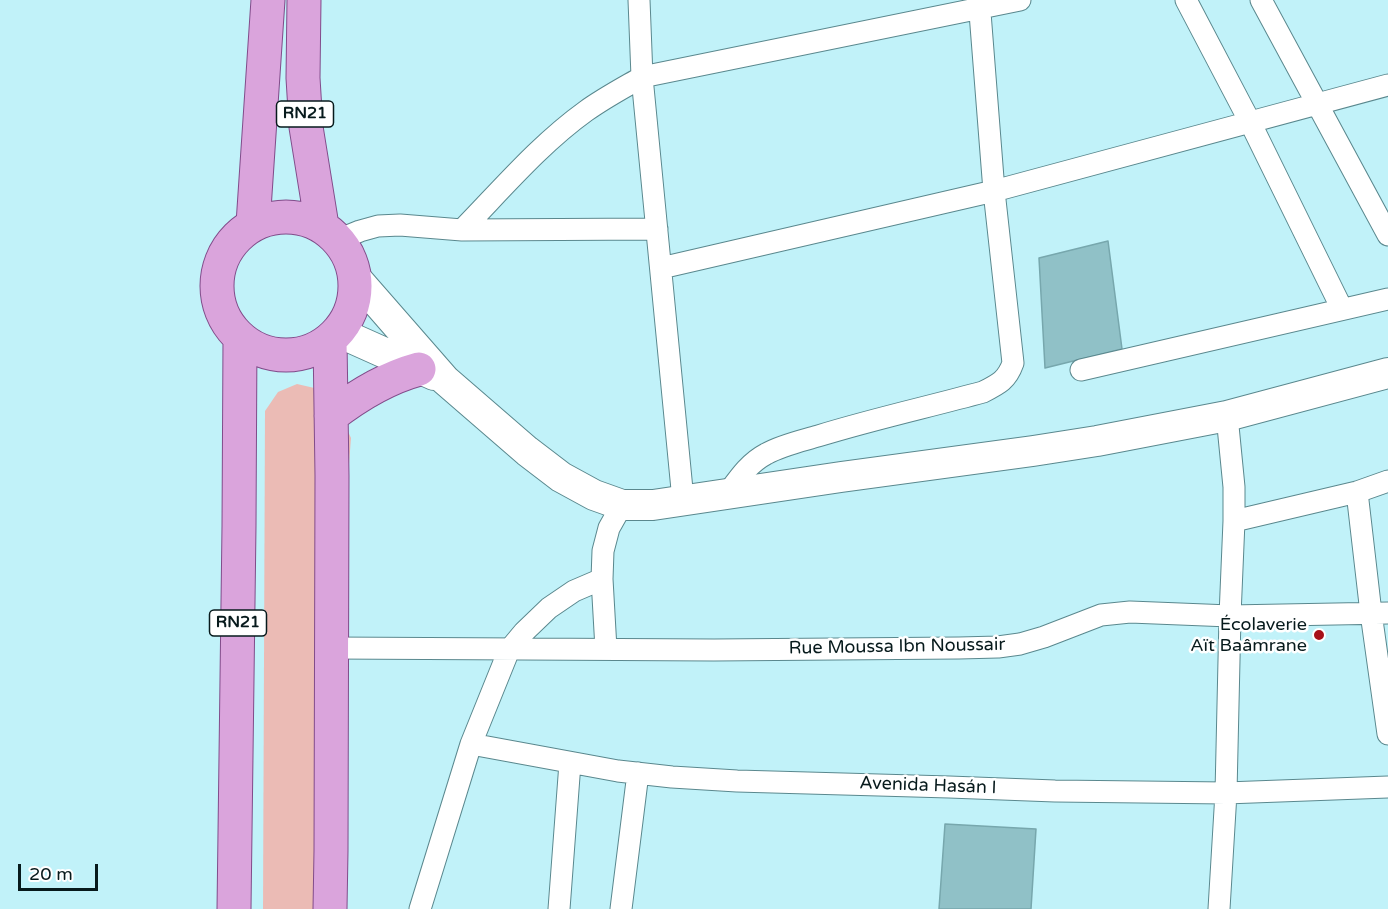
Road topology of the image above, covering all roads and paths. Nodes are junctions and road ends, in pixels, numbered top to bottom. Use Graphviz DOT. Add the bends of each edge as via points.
graph roads {
  1 [pos="268,0"];
  2 [pos="304,0"];
  3 [pos="639,0"];
  4 [pos="1020,0"];
  5 [pos="1186,0"];
  6 [pos="1261,0"];
  7 [pos="980,5"];
  8 [pos="642,77"];
  9 [pos="1388,85"];
  10 [pos="1316,104"];
  11 [pos="1250,122"];
  12 [pos="994,191"];
  13 [pos="254,224"];
  14 [pos="462,230"];
  15 [pos="657,230"];
  16 [pos="330,233"];
  17 [pos="1388,235"];
  18 [pos="661,268"];
  19 [pos="355,277"];
  20 [pos="1388,299"];
  21 [pos="1342,309"];
  22 [pos="334,336"];
  23 [pos="240,338"];
  24 [pos="1081,370"];
  25 [pos="1388,373"];
  26 [pos="432,374"];
  27 [pos="1227,416"];
  28 [pos="331,417"];
  29 [pos="1388,481"];
  30 [pos="1357,492"];
  31 [pos="728,493"];
  32 [pos="683,500"];
  33 [pos="622,505"];
  34 [pos="1234,521"];
  35 [pos="602,579"];
  36 [pos="1379,613"];
  37 [pos="1230,616"];
  38 [pos="331,648"];
  39 [pos="606,649"];
  40 [pos="509,650"];
  41 [pos="1388,734"];
  42 [pos="471,744"];
  43 [pos="570,763"];
  44 [pos="638,773"];
  45 [pos="1388,787"];
  46 [pos="1226,793"];
  47 [pos="234,909"];
  48 [pos="330,909"];
  49 [pos="420,909"];
  50 [pos="559,909"];
  51 [pos="621,909"];
  52 [pos="1219,909"];
  1 -- 13 [label="main road, RN21"];
  2 -- 16 [label="main road, RN21" via="305,107 314,180"];
  3 -- 8 [label="street"];
  4 -- 7 [label="street"];
  5 -- 11 [label="street"];
  6 -- 10 [label="street"];
  7 -- 8 [label="street"];
  7 -- 12 [label="street"];
  8 -- 14 [label="street" via="608,96 560,132"];
  8 -- 15 [label="street"];
  9 -- 10 [label="street"];
  10 -- 11 [label="street"];
  10 -- 17 [label="street"];
  11 -- 12 [label="street"];
  11 -- 21 [label="street"];
  12 -- 18 [label="street"];
  12 -- 31 [label="street" via="1013,363 1009,375 983,392 780,448 754,462"];
  13 -- 16 [label="main road" via="276,217 300,218"];
  13 -- 23 [label="main road" via="234,239 220,264 217,284 222,312"];
  14 -- 15 [label="street"];
  14 -- 16 [label="street" via="400,225"];
  15 -- 18 [label="street"];
  16 -- 19 [label="main road, RN21" via="349,257"];
  18 -- 32 [label="street"];
  19 -- 22 [label="main road, RN21" via="355,297 349,316"];
  19 -- 26 [label="main road"];
  20 -- 21 [label="street"];
  21 -- 24 [label="street"];
  22 -- 23 [label="main road" via="314,350 283,357"];
  22 -- 26 [label="main road"];
  22 -- 28 [label="main road, RN21"];
  23 -- 47 [label="main road, RN21"];
  25 -- 27 [label="main road"];
  26 -- 28 [label="main road" via="400,374 349,402"];
  26 -- 33 [label="main road" via="561,477"];
  27 -- 31 [label="main road" via="1065,446"];
  27 -- 34 [label="street"];
  28 -- 38 [label="main road, RN21"];
  29 -- 30 [label="street"];
  30 -- 34 [label="street"];
  30 -- 36 [label="street"];
  31 -- 32 [label="main road"];
  32 -- 33 [label="main road"];
  33 -- 35 [label="street" via="609,528"];
  34 -- 37 [label="street"];
  35 -- 39 [label="street"];
  35 -- 40 [label="street" via="549,608"];
  36 -- 37 [label="street, Rue Moussa Ibn Noussair"];
  36 -- 41 [label="street"];
  37 -- 39 [label="street, Rue Moussa Ibn Noussair" via="1130,612 1101,615 1044,637 998,646"];
  37 -- 46 [label="street"];
  38 -- 40 [label="street, Rue Moussa Ibn Noussair"];
  38 -- 48 [label="main road, RN21"];
  39 -- 40 [label="street, Rue Moussa Ibn Noussair"];
  40 -- 42 [label="street"];
  42 -- 43 [label="street, Avenida Hasán I"];
  42 -- 49 [label="street"];
  43 -- 44 [label="street, Avenida Hasán I"];
  43 -- 50 [label="street"];
  44 -- 46 [label="street, Avenida Hasán I" via="737,781"];
  44 -- 51 [label="street"];
  45 -- 46 [label="street, Avenida Hasán I"];
  46 -- 52 [label="street"];
}
